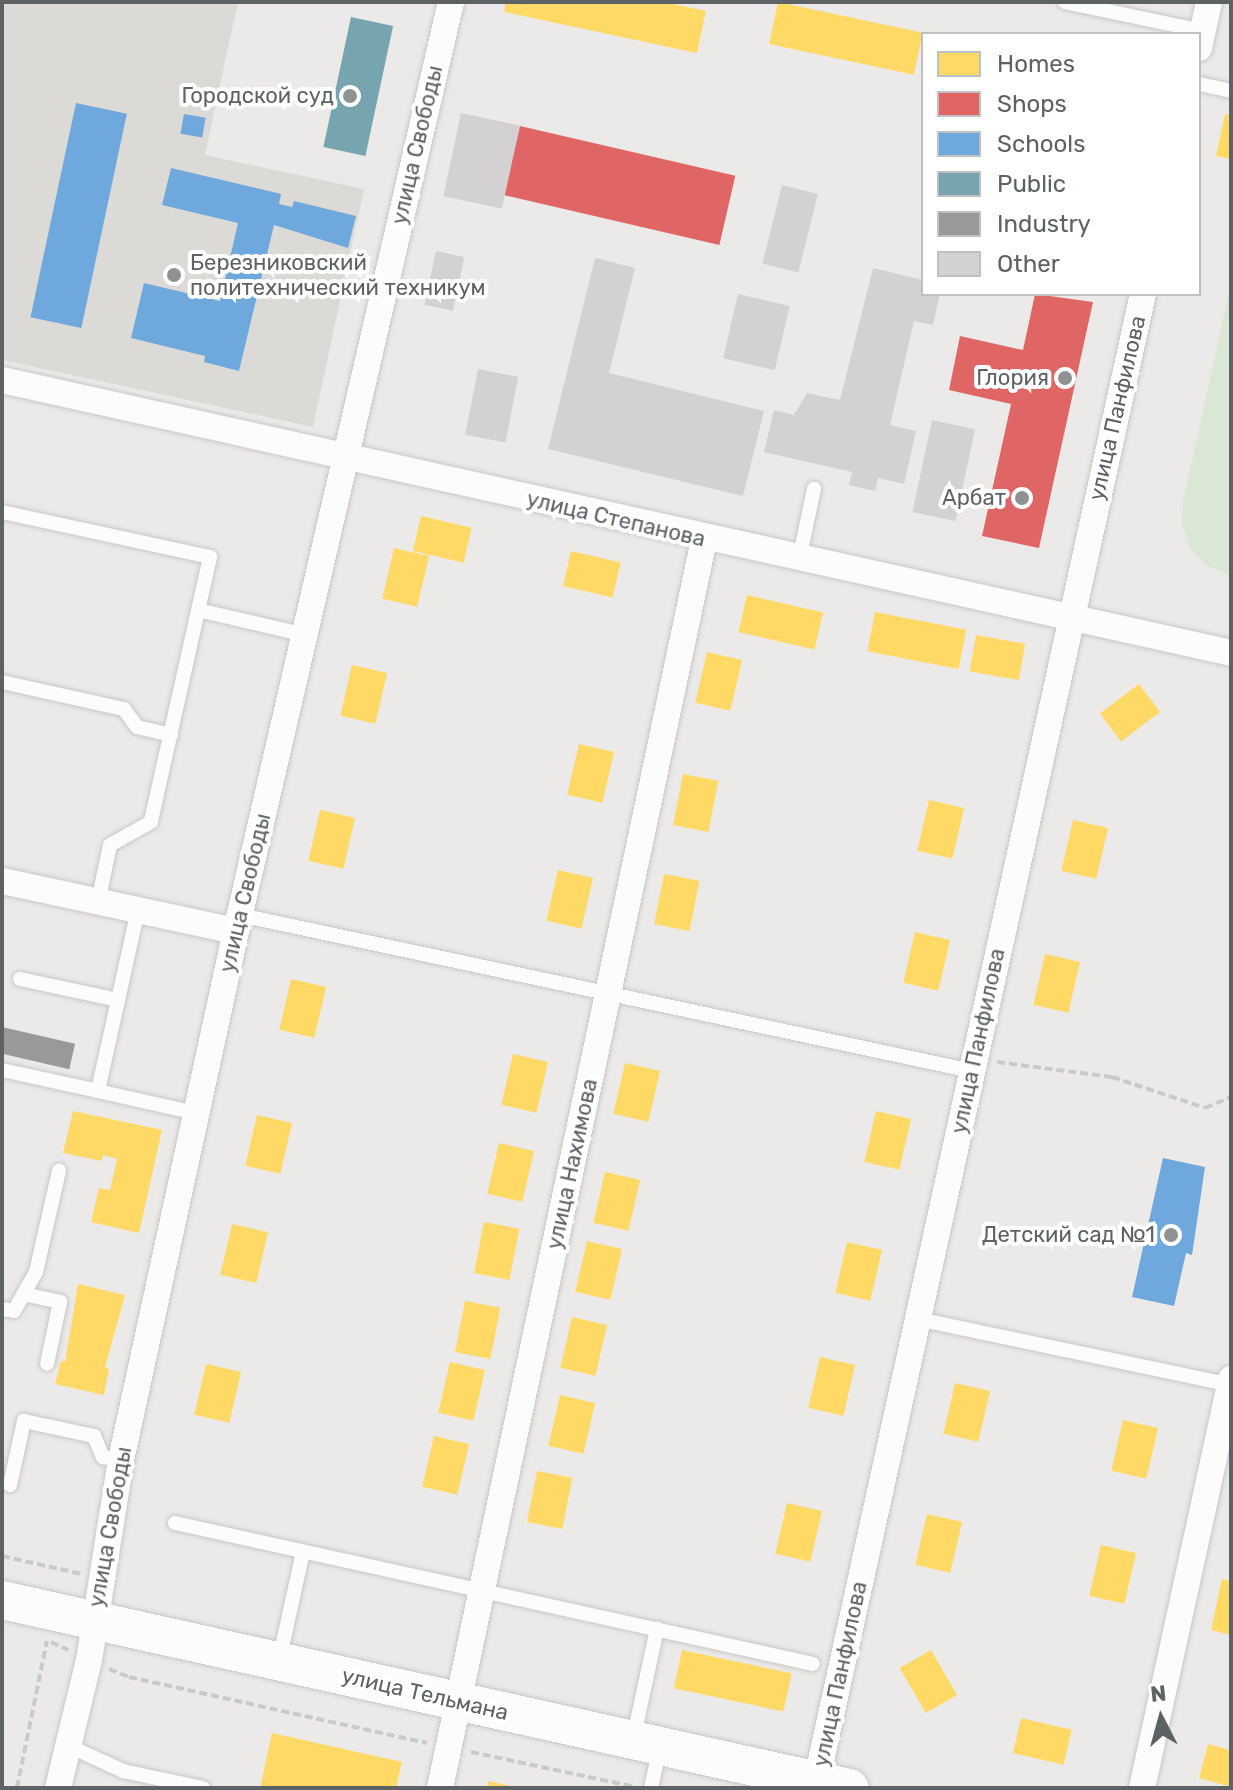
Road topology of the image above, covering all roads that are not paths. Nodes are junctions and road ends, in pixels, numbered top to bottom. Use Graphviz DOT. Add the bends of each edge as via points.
graph roads {
  1 [pos="451,2"];
  2 [pos="1065,2"];
  3 [pos="1209,2"];
  4 [pos="1172,32"];
  5 [pos="1201,40"];
  6 [pos="1201,84"];
  7 [pos="1231,91"];
  8 [pos="1143,296"];
  9 [pos="2,380"];
  10 [pos="344,455"];
  11 [pos="814,489"];
  12 [pos="2,512"];
  13 [pos="704,540"];
  14 [pos="799,560"];
  15 [pos="198,610"];
  16 [pos="1068,618"];
  17 [pos="302,634"];
  18 [pos="1231,653"];
  19 [pos="2,682"];
  20 [pos="171,735"];
  21 [pos="2,881"];
  22 [pos="98,902"];
  23 [pos="138,910"];
  24 [pos="238,923"];
  25 [pos="20,979"];
  26 [pos="607,996"];
  27 [pos="118,1000"];
  28 [pos="973,1065"];
  29 [pos="2,1070"];
  30 [pos="98,1091"];
  31 [pos="196,1113"];
  32 [pos="59,1171"];
  33 [pos="23,1294"];
  34 [pos="2,1309"];
  35 [pos="918,1319"];
  36 [pos="47,1364"];
  37 [pos="1230,1382"];
  38 [pos="121,1460"];
  39 [pos="10,1485"];
  40 [pos="175,1523"];
  41 [pos="303,1552"];
  42 [pos="482,1591"];
  43 [pos="2,1600"];
  44 [pos="94,1620"];
  45 [pos="657,1629"];
  46 [pos="279,1661"];
  47 [pos="813,1664"];
  48 [pos="458,1701"];
  49 [pos="647,1743"];
  50 [pos="69,1746"];
  51 [pos="827,1786"];
  52 [pos="58,1788"];
  53 [pos="203,1788"];
  54 [pos="440,1788"];
  55 [pos="651,1788"];
  56 [pos="1142,1788"];
  1 -- 10 [label="street, улица Свободы"];
  2 -- 4 [label="lane"];
  3 -- 5 [label="street"];
  6 -- 7 [label="lane"];
  8 -- 16 [label="street, улица Панфилова"];
  9 -- 10 [label="street, улица Степанова"];
  10 -- 13 [label="street, улица Степанова"];
  10 -- 17 [label="street, улица Свободы"];
  11 -- 14 [label="lane"];
  12 -- 15 [label="lane" via="210,557"];
  13 -- 14 [label="street, улица Степанова"];
  13 -- 26 [label="street, улица Нахимова"];
  14 -- 16 [label="street, улица Степанова"];
  15 -- 17 [label="lane"];
  15 -- 20 [label="lane"];
  16 -- 18 [label="street, улица Степанова"];
  16 -- 28 [label="street, улица Панфилова"];
  17 -- 24 [label="street, улица Свободы"];
  19 -- 20 [label="lane" via="124,709 137,727"];
  20 -- 22 [label="lane" via="151,822 110,845"];
  21 -- 22 [label="street"];
  22 -- 23 [label="street"];
  23 -- 24 [label="street"];
  23 -- 27 [label="lane"];
  24 -- 26 [label="lane"];
  24 -- 31 [label="street, улица Свободы"];
  25 -- 27 [label="lane"];
  26 -- 28 [label="lane"];
  26 -- 42 [label="street, улица Нахимова"];
  27 -- 30 [label="lane"];
  28 -- 35 [label="street, улица Панфилова"];
  29 -- 30 [label="lane"];
  30 -- 31 [label="lane"];
  31 -- 38 [label="street, улица Свободы"];
  32 -- 33 [label="lane" via="36,1272"];
  33 -- 34 [label="lane" via="14,1311"];
  33 -- 36 [label="lane" via="60,1302"];
  35 -- 37 [label="lane"];
  35 -- 51 [label="street, улица Панфилова"];
  37 -- 56 [label="street"];
  38 -- 39 [label="lane" via="103,1457 94,1436 24,1421"];
  38 -- 44 [label="street, улица Свободы"];
  40 -- 41 [label="lane"];
  41 -- 42 [label="lane"];
  41 -- 46 [label="lane"];
  42 -- 45 [label="lane"];
  42 -- 48 [label="street, улица Нахимова"];
  43 -- 44 [label="main road, улица Тельмана"];
  44 -- 46 [label="main road, улица Тельмана"];
  44 -- 50 [label="street, улица Свободы"];
  45 -- 47 [label="lane"];
  45 -- 49 [label="lane"];
  46 -- 48 [label="main road, улица Тельмана"];
  48 -- 49 [label="main road, улица Тельмана"];
  48 -- 54 [label="street, улица Нахимова"];
  49 -- 51 [label="main road, улица Тельмана"];
  49 -- 55 [label="lane"];
  50 -- 52 [label="street, улица Свободы"];
  50 -- 53 [label="lane" via="123,1771"];
}
